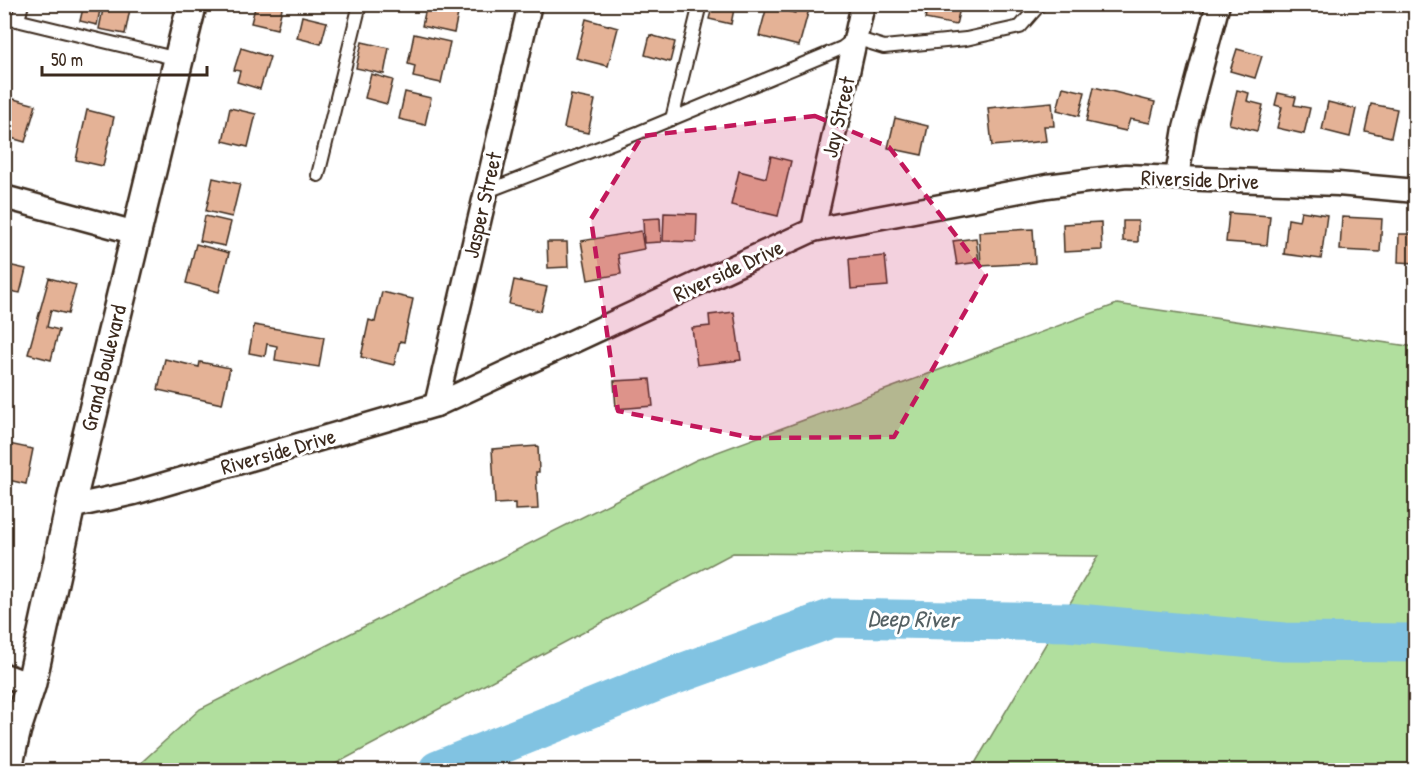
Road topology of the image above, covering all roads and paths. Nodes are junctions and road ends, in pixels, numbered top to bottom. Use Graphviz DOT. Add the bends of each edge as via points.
graph roads {
  1 [pos="22,4"];
  2 [pos="192,4"];
  3 [pos="360,4"];
  4 [pos="530,4"];
  5 [pos="700,4"];
  6 [pos="863,4"];
  7 [pos="1040,4"];
  8 [pos="1218,4"];
  9 [pos="4,17"];
  10 [pos="18,20"];
  11 [pos="855,38"];
  12 [pos="179,59"];
  13 [pos="672,119"];
  14 [pos="318,175"];
  15 [pos="1177,177"];
  16 [pos="1416,191"];
  17 [pos="484,192"];
  18 [pos="4,197"];
  19 [pos="813,230"];
  20 [pos="136,233"];
  21 [pos="436,405"];
  22 [pos="70,507"];
  23 [pos="4,675"];
  24 [pos="31,685"];
  25 [pos="7,771"];
  1 -- 10 [label="lane"];
  2 -- 12 [label="street, Grand Boulevard"];
  3 -- 14 [label="lane"];
  4 -- 17 [label="street, Jasper Street"];
  5 -- 13 [label="lane"];
  6 -- 11 [label="street, Jay Street"];
  7 -- 11 [label="lane" via="1020,27 966,39 884,47"];
  8 -- 15 [label="street" via="1185,128"];
  9 -- 10 [label="lane"];
  10 -- 12 [label="lane"];
  11 -- 13 [label="lane" via="842,48"];
  11 -- 19 [label="street, Jay Street"];
  12 -- 20 [label="street, Grand Boulevard"];
  13 -- 17 [label="lane"];
  15 -- 16 [label="street, Riverside Drive"];
  15 -- 19 [label="street, Riverside Drive" via="1126,176 1047,186"];
  17 -- 21 [label="street, Jasper Street"];
  18 -- 20 [label="street"];
  19 -- 21 [label="street, Riverside Drive"];
  20 -- 22 [label="street, Grand Boulevard"];
  21 -- 22 [label="street, Riverside Drive" via="134,493"];
  22 -- 24 [label="street, Grand Boulevard"];
  23 -- 24 [label="street"];
  24 -- 25 [label="street, Grand Boulevard"];
}
